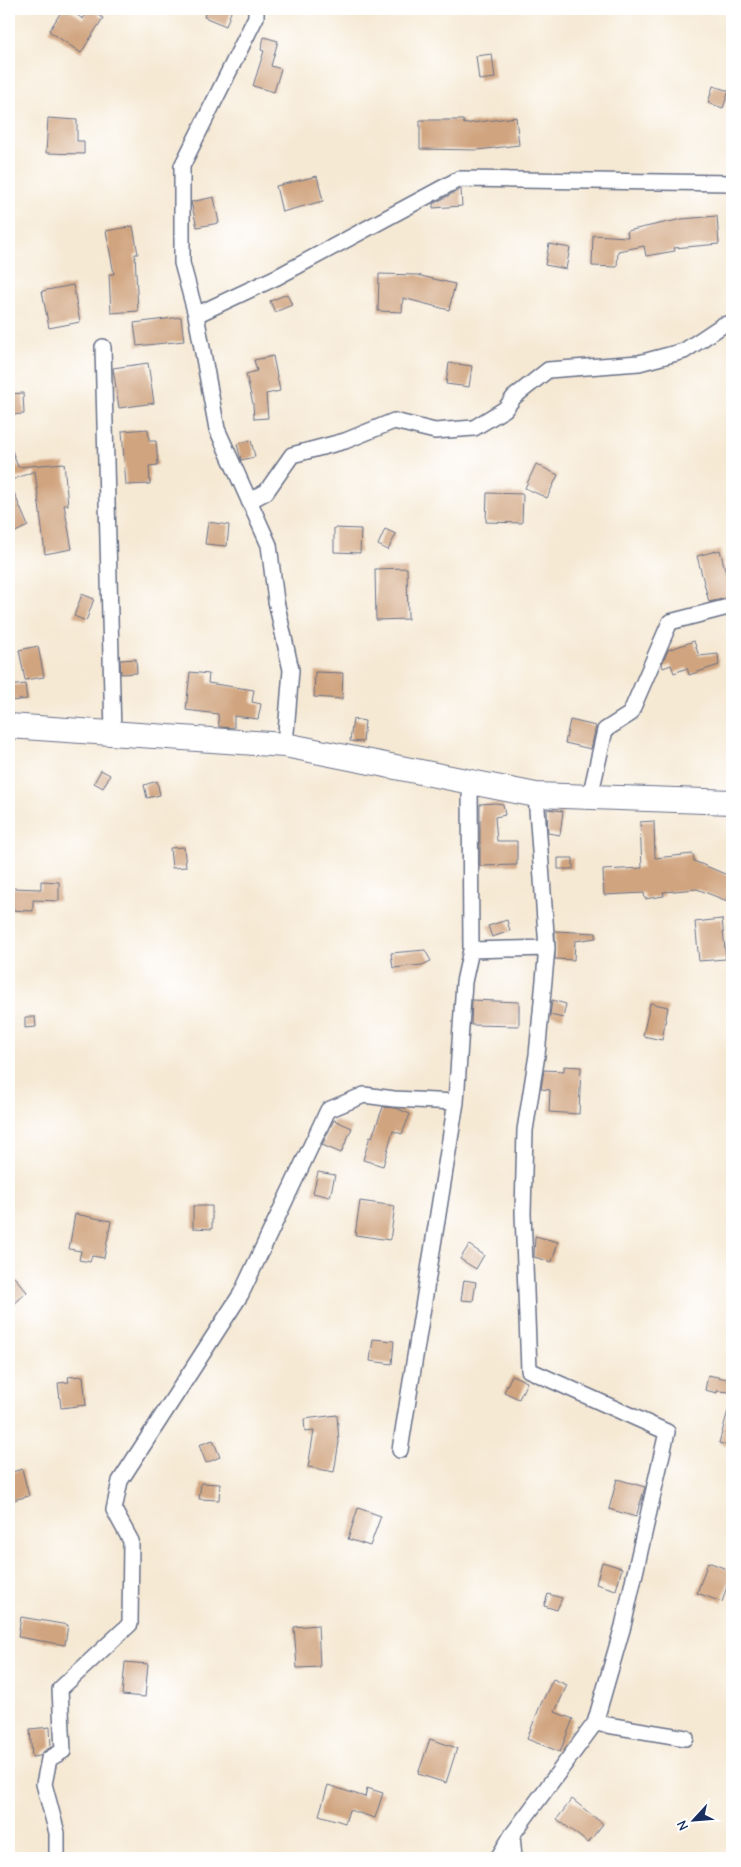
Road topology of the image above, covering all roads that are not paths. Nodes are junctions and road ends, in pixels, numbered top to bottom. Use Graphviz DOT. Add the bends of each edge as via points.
graph roads {
  1 [pos="256,9"];
  2 [pos="732,183"];
  3 [pos="196,314"];
  4 [pos="732,323"];
  5 [pos="103,347"];
  6 [pos="249,501"];
  7 [pos="732,606"];
  8 [pos="9,726"];
  9 [pos="113,733"];
  10 [pos="285,745"];
  11 [pos="470,782"];
  12 [pos="536,795"];
  13 [pos="590,797"];
  14 [pos="732,802"];
  15 [pos="547,948"];
  16 [pos="472,950"];
  17 [pos="456,1102"];
  18 [pos="400,1450"];
  19 [pos="595,1723"];
  20 [pos="686,1738"];
  21 [pos="512,1835"];
  22 [pos="57,1858"];
  23 [pos="498,1858"];
  24 [pos="514,1858"];
  1 -- 3 [label="street" via="256,17 182,166 182,264"];
  2 -- 3 [label="street" via="459,179 277,277"];
  3 -- 6 [label="street" via="217,429"];
  4 -- 6 [label="street" via="723,324 684,351 639,364 548,370 514,397 505,409 474,428 436,431 394,421 345,441 292,455 266,492"];
  5 -- 9 [label="street"];
  6 -- 10 [label="street" via="269,545 276,601 291,670"];
  7 -- 13 [label="street" via="670,622 630,714 605,730"];
  8 -- 9 [label="main road"];
  9 -- 10 [label="main road"];
  10 -- 11 [label="main road"];
  11 -- 12 [label="main road"];
  11 -- 16 [label="street"];
  12 -- 13 [label="main road"];
  12 -- 15 [label="street"];
  13 -- 14 [label="main road"];
  15 -- 16 [label="street"];
  15 -- 19 [label="street" via="537,1055 525,1130 529,1370 667,1432 623,1626"];
  16 -- 17 [label="street" via="464,982"];
  17 -- 18 [label="street"];
  17 -- 22 [label="street" via="364,1094 328,1110 240,1294 120,1482 114,1510 131,1541 130,1624 60,1689 63,1751 49,1759 44,1784 57,1833"];
  19 -- 20 [label="street"];
  19 -- 21 [label="street"];
  21 -- 23 [label="street"];
  21 -- 24 [label="street"];
}
